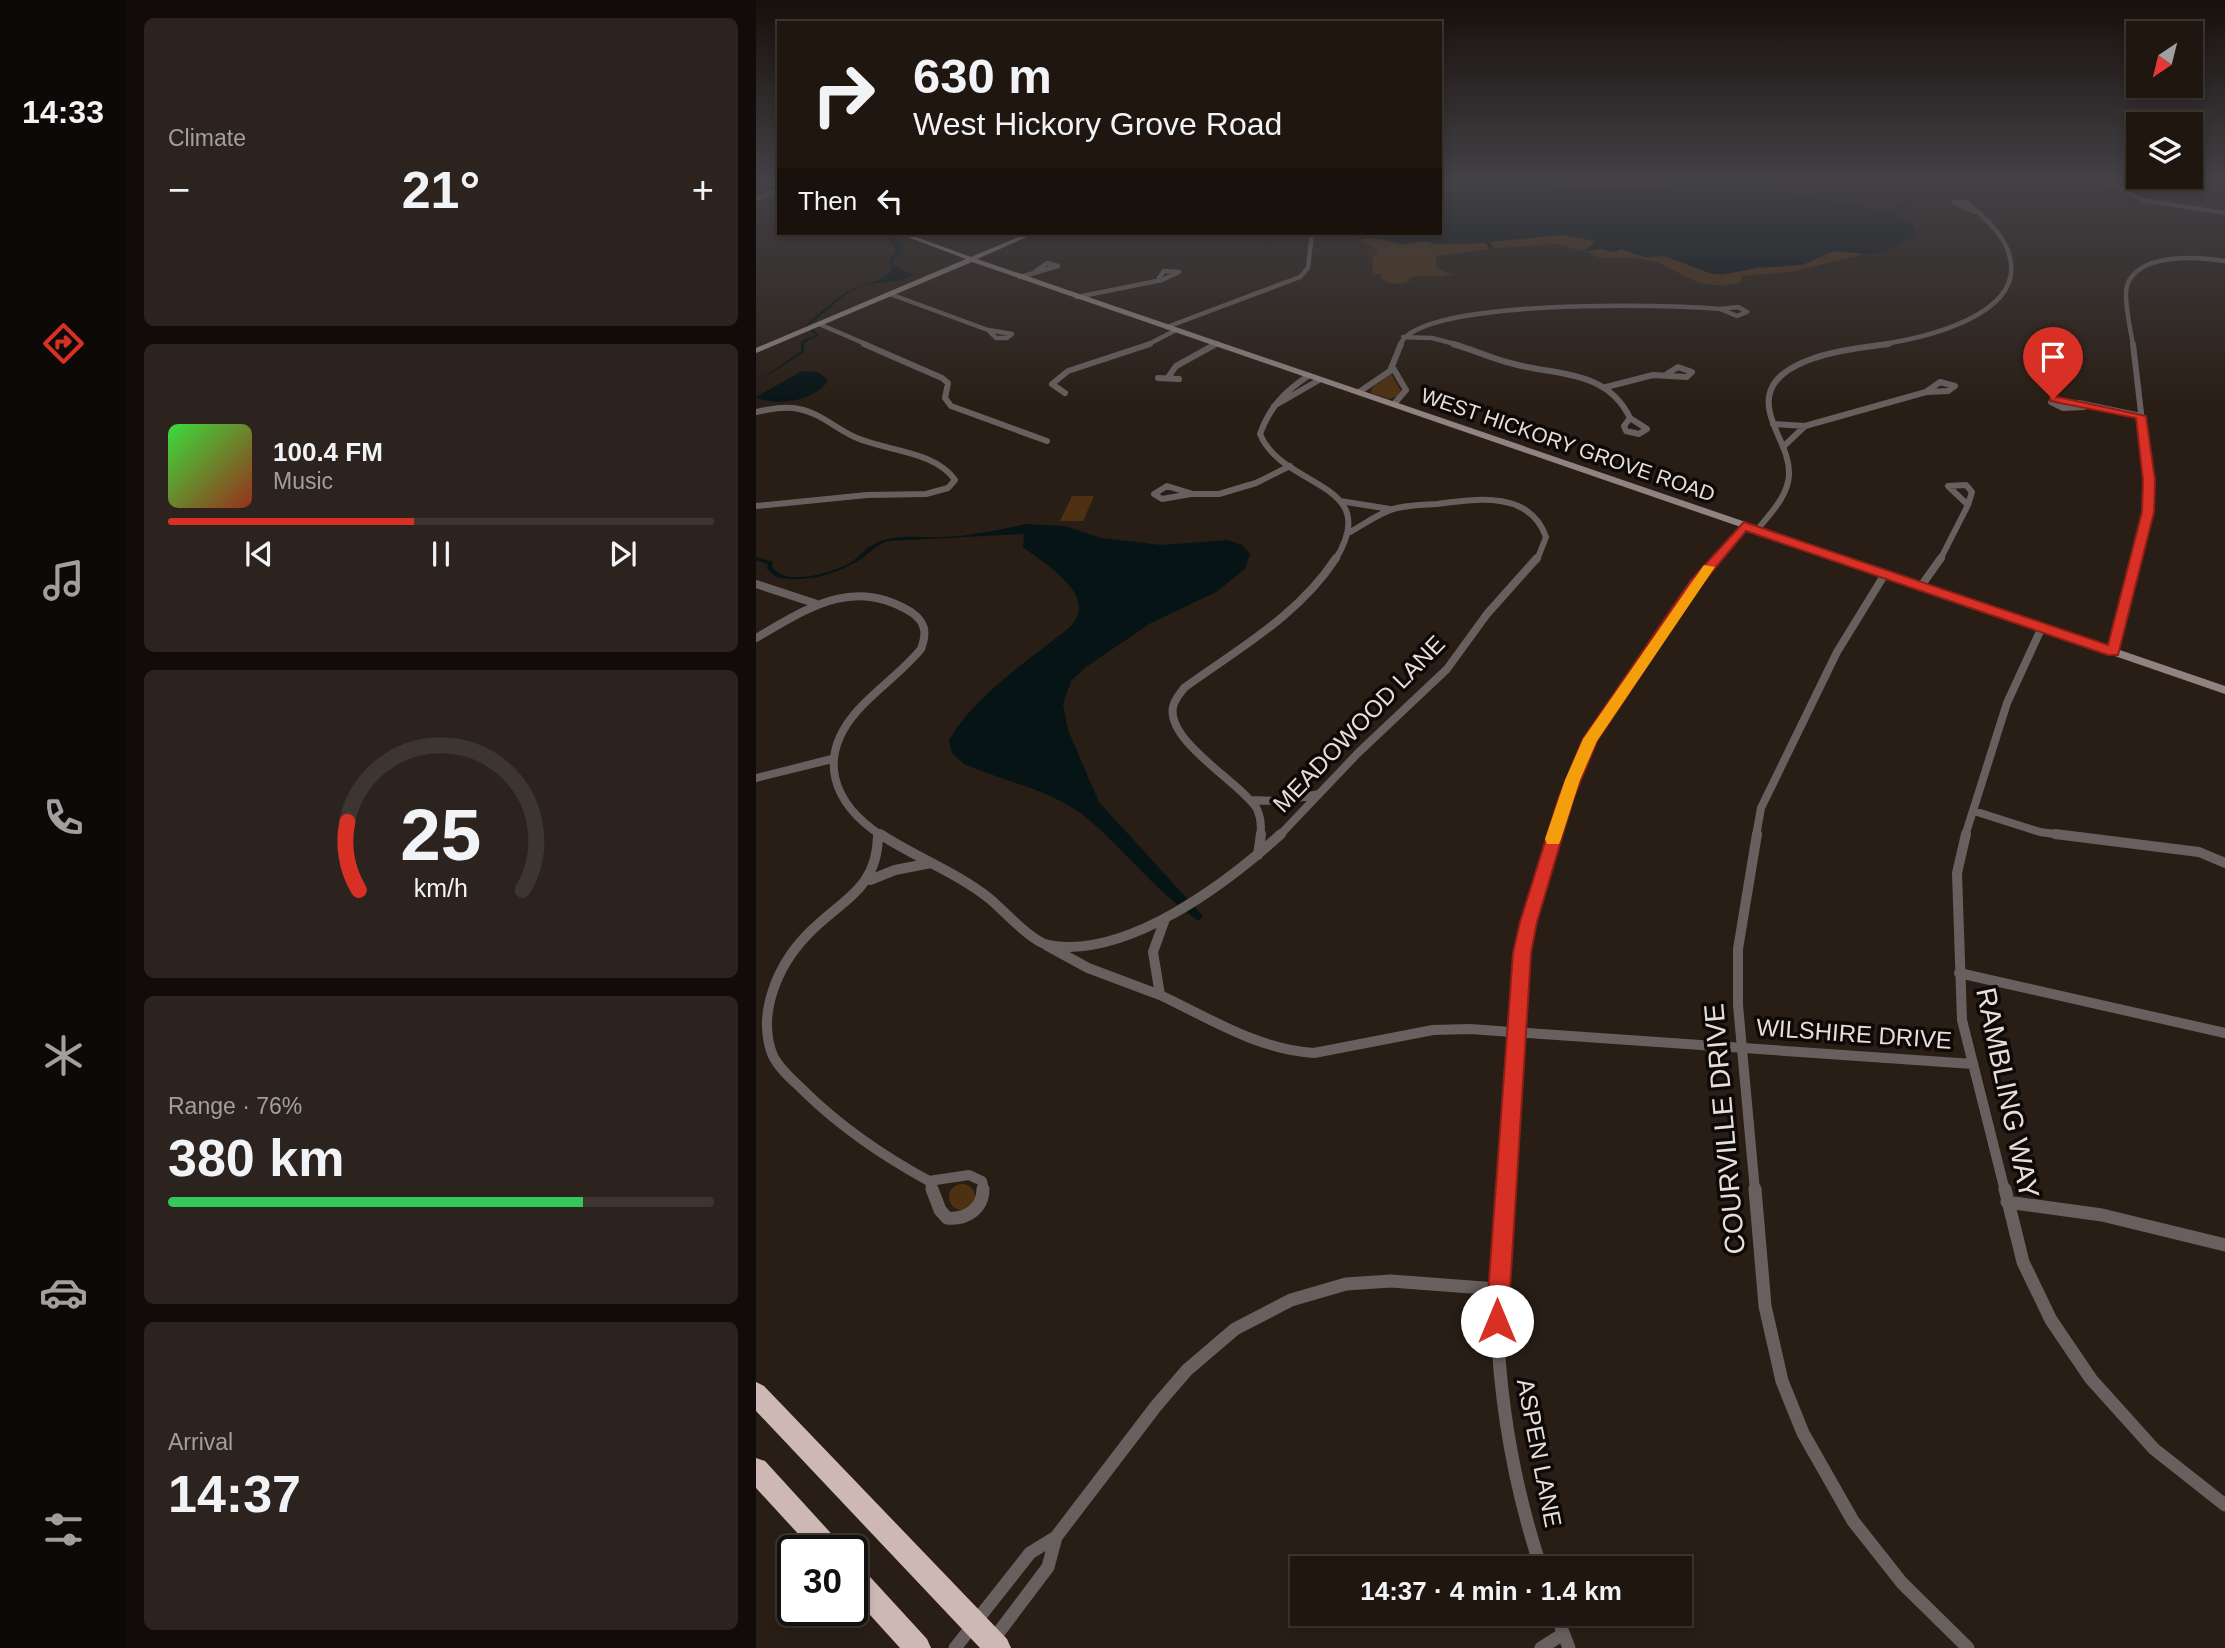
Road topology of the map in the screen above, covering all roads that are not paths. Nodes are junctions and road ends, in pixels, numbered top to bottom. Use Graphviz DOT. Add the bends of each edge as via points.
graph roads {
  1 [pos="957,255"];
  2 [pos="982,255"];
  3 [pos="1309,255"];
  4 [pos="2009,255"];
  5 [pos="970,260"];
  6 [pos="2225,261"];
  7 [pos="1036,271"];
  8 [pos="1020,277"];
  9 [pos="1159,278"];
  10 [pos="890,294"];
  11 [pos="1077,297"];
  12 [pos="1720,309"];
  13 [pos="1446,319"];
  14 [pos="816,326"];
  15 [pos="1171,329"];
  16 [pos="988,330"];
  17 [pos="801,332"];
  18 [pos="1403,337"];
  19 [pos="1441,338"];
  20 [pos="1216,344"];
  21 [pos="756,351"];
  22 [pos="1393,368"];
  23 [pos="1667,374"];
  24 [pos="1169,376"];
  25 [pos="1308,376"];
  26 [pos="1158,377"];
  27 [pos="1179,379"];
  28 [pos="1319,380"];
  29 [pos="1606,387"];
  30 [pos="1065,393"];
  31 [pos="1359,393"];
  32 [pos="1926,393"];
  33 [pos="1394,404"];
  34 [pos="1274,406"];
  35 [pos="2084,407"];
  36 [pos="756,412"];
  37 [pos="2141,416"];
  38 [pos="1630,418"];
  39 [pos="1773,424"];
  40 [pos="1805,426"];
  41 [pos="1047,442"];
  42 [pos="1783,447"];
  43 [pos="1290,466"];
  44 [pos="1191,494"];
  45 [pos="1340,501"];
  46 [pos="1968,505"];
  47 [pos="756,506"];
  48 [pos="1392,509"];
  49 [pos="1744,526"];
  50 [pos="1756,530"];
  51 [pos="1350,532"];
  52 [pos="1885,574"];
  53 [pos="756,584"];
  54 [pos="1921,586"];
  55 [pos="817,604"];
  56 [pos="2042,627"];
  57 [pos="756,638"];
  58 [pos="2113,652"];
  59 [pos="2225,690"];
  60 [pos="832,759"];
  61 [pos="756,778"];
  62 [pos="1320,794"];
  63 [pos="1251,800"];
  64 [pos="1974,811"];
  65 [pos="878,835"];
  66 [pos="1258,855"];
  67 [pos="931,863"];
  68 [pos="2225,863"];
  69 [pos="870,880"];
  70 [pos="1165,919"];
  71 [pos="1046,945"];
  72 [pos="1959,973"];
  73 [pos="1160,995"];
  74 [pos="1515,1031"];
  75 [pos="2225,1032"];
  76 [pos="1742,1047"];
  77 [pos="1973,1063"];
  78 [pos="929,1181"];
  79 [pos="2007,1202"];
  80 [pos="2225,1245"];
  81 [pos="1497,1289"];
  82 [pos="756,1394"];
  83 [pos="756,1471"];
  84 [pos="2225,1505"];
  85 [pos="815,1535"];
  86 [pos="1056,1538"];
  87 [pos="1537,1556"];
  88 [pos="868,1593"];
  89 [pos="988,1640"];
  90 [pos="1566,1641"];
  91 [pos="918,1648"];
  92 [pos="955,1648"];
  93 [pos="1541,1648"];
  94 [pos="1968,1648"];
  1 -- 5 [label="street, WEST HICKORY GROVE ROAD"];
  2 -- 5 [label="street"];
  3 -- 15 [label="street" via="1308,268 1300,277"];
  4 -- 39 [label="street" via="2008,281 1991,304 1969,322 1941,334 1847,349 1792,368 1778,378 1769,392"];
  5 -- 8 [label="street, WEST HICKORY GROVE ROAD"];
  5 -- 10 [label="street"];
  6 -- 37 [label="street" via="2165,260 2129,280 2125,296"];
  7 -- 8 [label="street"];
  8 -- 11 [label="street, WEST HICKORY GROVE ROAD"];
  9 -- 11 [label="street"];
  10 -- 14 [label="street"];
  10 -- 16 [label="street"];
  11 -- 15 [label="street, WEST HICKORY GROVE ROAD"];
  12 -- 13 [label="street" via="1577,308"];
  13 -- 18 [label="street" via="1424,324"];
  13 -- 19 [label="street" via="1439,329"];
  14 -- 17 [label="street"];
  14 -- 41 [label="street" via="942,378 948,383 945,398 951,406"];
  15 -- 20 [label="street, WEST HICKORY GROVE ROAD"];
  15 -- 30 [label="street" via="1144,347 1063,374 1052,384"];
  17 -- 21 [label="street"];
  18 -- 19 [label="street"];
  18 -- 22 [label="street"];
  19 -- 29 [label="street" via="1504,362 1575,375"];
  20 -- 24 [label="street" via="1176,366"];
  20 -- 25 [label="street, WEST HICKORY GROVE ROAD"];
  22 -- 31 [label="street"];
  22 -- 33 [label="street" via="1406,390"];
  23 -- 29 [label="street"];
  24 -- 26 [label="street"];
  24 -- 27 [label="street"];
  25 -- 28 [label="street, WEST HICKORY GROVE ROAD"];
  25 -- 34 [label="street" via="1275,399"];
  28 -- 31 [label="street, WEST HICKORY GROVE ROAD"];
  28 -- 34 [label="street"];
  29 -- 38 [label="street"];
  31 -- 33 [label="street, WEST HICKORY GROVE ROAD"];
  32 -- 40 [label="street"];
  33 -- 49 [label="street, WEST HICKORY GROVE ROAD"];
  34 -- 43 [label="street" via="1259,432 1259,443"];
  35 -- 37 [label="street"];
  36 -- 47 [label="street" via="807,410 845,435 908,453 951,472 955,480 948,488 926,495 867,495"];
  37 -- 58 [label="street" via="2148,512"];
  39 -- 40 [label="street"];
  39 -- 42 [label="street"];
  40 -- 42 [label="street"];
  42 -- 50 [label="street" via="1788,481"];
  43 -- 44 [label="street" via="1239,490"];
  43 -- 45 [label="street"];
  44 -- 44 [label="street" via="1167,486 1154,494 1162,499"];
  45 -- 48 [label="street"];
  45 -- 51 [label="street" via="1349,515"];
  46 -- 54 [label="street" via="1954,540"];
  48 -- 51 [label="street, MEADOWOOD LANE"];
  48 -- 62 [label="street, MEADOWOOD LANE" via="1462,498 1505,501 1539,521 1545,545 1447,669"];
  49 -- 50 [label="street, WEST HICKORY GROVE ROAD"];
  49 -- 74 [label="street, ASPEN LANE" via="1679,606 1579,763 1528,922"];
  50 -- 52 [label="street, WEST HICKORY GROVE ROAD"];
  51 -- 63 [label="street" via="1325,578 1306,600 1184,688 1173,705 1173,721 1202,759"];
  52 -- 54 [label="street, WEST HICKORY GROVE ROAD"];
  52 -- 76 [label="street, COURVILLE DRIVE" via="1837,652 1761,808 1737,962"];
  53 -- 55 [label="street"];
  54 -- 56 [label="street, WEST HICKORY GROVE ROAD"];
  55 -- 57 [label="street"];
  55 -- 60 [label="street" via="846,594 869,594 914,613 926,631 916,656 847,724"];
  56 -- 58 [label="street, WEST HICKORY GROVE ROAD"];
  56 -- 64 [label="street, RAMBLING WAY" via="2013,687"];
  58 -- 59 [label="street, WEST HICKORY GROVE ROAD"];
  60 -- 61 [label="street"];
  60 -- 65 [label="street, WILSHIRE DRIVE" via="844,799 856,818"];
  62 -- 63 [label="street" via="1280,801"];
  62 -- 66 [label="street, MEADOWOOD LANE"];
  63 -- 66 [label="street" via="1262,824"];
  64 -- 68 [label="street" via="2040,832 2199,852"];
  64 -- 72 [label="street, RAMBLING WAY" via="1958,863"];
  65 -- 67 [label="street, WILSHIRE DRIVE"];
  65 -- 69 [label="street" via="877,865"];
  66 -- 70 [label="street, MEADOWOOD LANE"];
  67 -- 69 [label="street"];
  67 -- 71 [label="street, WILSHIRE DRIVE" via="971,885"];
  69 -- 78 [label="street" via="809,933 782,967 768,1001 767,1038 779,1065 845,1131"];
  70 -- 71 [label="street" via="1113,941"];
  70 -- 73 [label="street" via="1153,952"];
  71 -- 73 [label="street, WILSHIRE DRIVE" via="1076,962"];
  72 -- 75 [label="street"];
  72 -- 77 [label="street, RAMBLING WAY" via="1962,1020"];
  73 -- 74 [label="street, WILSHIRE DRIVE" via="1259,1042 1296,1052 1314,1053 1433,1030"];
  74 -- 76 [label="street, WILSHIRE DRIVE"];
  74 -- 81 [label="street, ASPEN LANE"];
  76 -- 77 [label="street, WILSHIRE DRIVE"];
  76 -- 94 [label="street, COURVILLE DRIVE" via="1767,1322 1791,1404 1827,1479 1876,1553"];
  77 -- 79 [label="street, RAMBLING WAY"];
  78 -- 78 [label="street" via="973,1176 982,1181 984,1193 973,1212 952,1219 940,1210"];
  79 -- 80 [label="street" via="2102,1215"];
  79 -- 84 [label="street, RAMBLING WAY" via="2032,1284 2080,1364 2154,1449"];
  81 -- 86 [label="street" via="1366,1282 1316,1290 1259,1314 1206,1352 1173,1385"];
  81 -- 87 [label="street, ASPEN LANE" via="1498,1352 1508,1438"];
  82 -- 89 [label="highway"];
  83 -- 85 [label="highway"];
  86 -- 89 [label="street" via="1048,1567"];
  86 -- 89 [label="street" via="1030,1553"];
  88 -- 91 [label="highway"];
  89 -- 92 [label="street"];
  90 -- 93 [label="street"];
}
